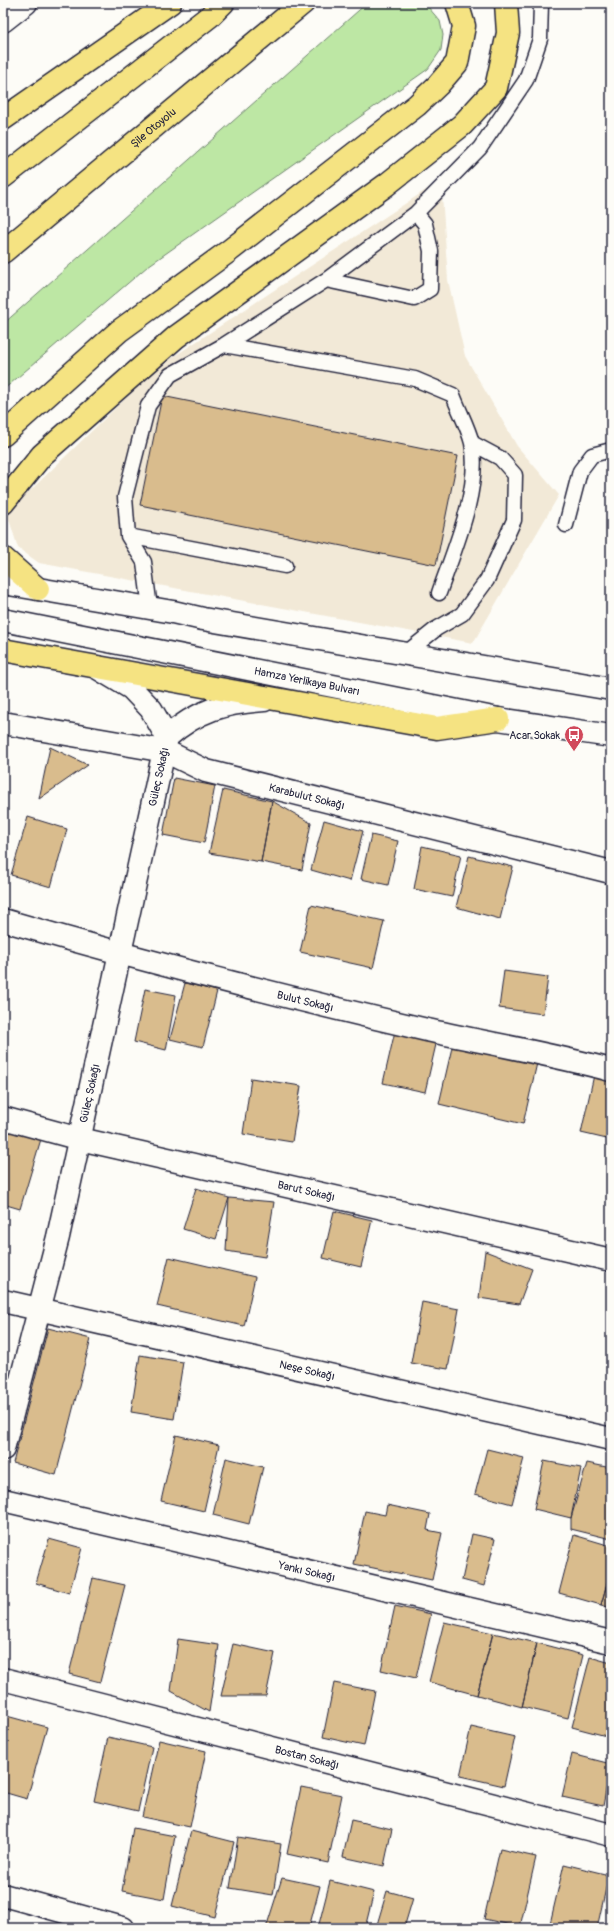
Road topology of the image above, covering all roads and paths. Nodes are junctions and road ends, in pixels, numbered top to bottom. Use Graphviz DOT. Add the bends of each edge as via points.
graph roads {
  1 [pos="26,3"];
  2 [pos="170,3"];
  3 [pos="223,3"];
  4 [pos="302,3"];
  5 [pos="457,3"];
  6 [pos="506,3"];
  7 [pos="541,3"];
  8 [pos="3,21"];
  9 [pos="3,119"];
  10 [pos="3,177"];
  11 [pos="416,213"];
  12 [pos="3,252"];
  13 [pos="326,280"];
  14 [pos="224,345"];
  15 [pos="3,435"];
  16 [pos="472,443"];
  17 [pos="611,450"];
  18 [pos="3,503"];
  19 [pos="566,525"];
  20 [pos="128,536"];
  21 [pos="3,558"];
  22 [pos="285,566"];
  23 [pos="3,583"];
  24 [pos="38,589"];
  25 [pos="439,594"];
  26 [pos="150,608"];
  27 [pos="3,620"];
  28 [pos="3,650"];
  29 [pos="406,653"];
  30 [pos="96,667"];
  31 [pos="611,689"];
  32 [pos="274,699"];
  33 [pos="498,719"];
  34 [pos="3,723"];
  35 [pos="611,736"];
  36 [pos="166,744"];
  37 [pos="611,872"];
  38 [pos="3,920"];
  39 [pos="120,954"];
  40 [pos="611,1070"];
  41 [pos="3,1118"];
  42 [pos="80,1139"];
  43 [pos="611,1260"];
  44 [pos="3,1301"];
  45 [pos="39,1309"];
  46 [pos="611,1439"];
  47 [pos="3,1449"];
  48 [pos="3,1500"];
  49 [pos="611,1642"];
  50 [pos="3,1679"];
  51 [pos="611,1835"];
  52 [pos="3,1895"];
  53 [pos="123,1928"];
  1 -- 8 [label="street"];
  2 -- 9 [label="highway"];
  3 -- 10 [label="highway" via="210,16"];
  4 -- 12 [label="highway, Şile Otoyolu"];
  5 -- 15 [label="highway" via="464,26 457,63 417,105 229,251 119,332"];
  6 -- 18 [label="highway" via="508,33 496,88 462,125 386,186 176,336 42,455"];
  7 -- 11 [label="lane" via="540,39 526,80 480,148"];
  11 -- 13 [label="lane"];
  11 -- 13 [label="lane" via="425,224 431,251 430,289 414,299"];
  13 -- 14 [label="lane"];
  14 -- 16 [label="lane" via="415,380 453,395"];
  14 -- 20 [label="lane" via="170,375 148,406 125,497"];
  16 -- 25 [label="lane" via="474,476 460,534"];
  16 -- 29 [label="lane" via="500,458 515,475 514,520 487,580 462,614 436,629"];
  17 -- 19 [label="lane" via="592,455 580,471"];
  20 -- 22 [label="lane"];
  20 -- 26 [label="lane" via="144,562"];
  21 -- 24 [label="highway"];
  23 -- 24 [label="street"];
  24 -- 26 [label="street"];
  26 -- 29 [label="street"];
  27 -- 33 [label="street, Hamza Yerlikaya Bulvarı"];
  28 -- 30 [label="highway"];
  29 -- 31 [label="street"];
  30 -- 32 [label="highway"];
  30 -- 36 [label="street" via="131,688 151,709"];
  32 -- 33 [label="highway" via="437,728"];
  32 -- 36 [label="street" via="239,702 205,711 184,723"];
  33 -- 35 [label="street, Hamza Yerlikaya Bulvarı"];
  34 -- 36 [label="street, Karabulut Sokağı"];
  36 -- 37 [label="street, Karabulut Sokağı" via="206,771"];
  36 -- 39 [label="street, Güleç Sokağı"];
  38 -- 39 [label="street, Bulut Sokağı"];
  39 -- 40 [label="street, Bulut Sokağı" via="426,1029"];
  39 -- 42 [label="street, Güleç Sokağı"];
  41 -- 42 [label="street, Barut Sokağı"];
  42 -- 43 [label="street, Barut Sokağı"];
  42 -- 45 [label="street, Güleç Sokağı"];
  44 -- 45 [label="street, Neşe Sokağı"];
  45 -- 46 [label="street, Neşe Sokağı"];
  45 -- 47 [label="street, Güleç Sokağı"];
  48 -- 49 [label="street, Yankı Sokağı"];
  50 -- 51 [label="street, Bostan Sokağı"];
  52 -- 53 [label="street"];
}
